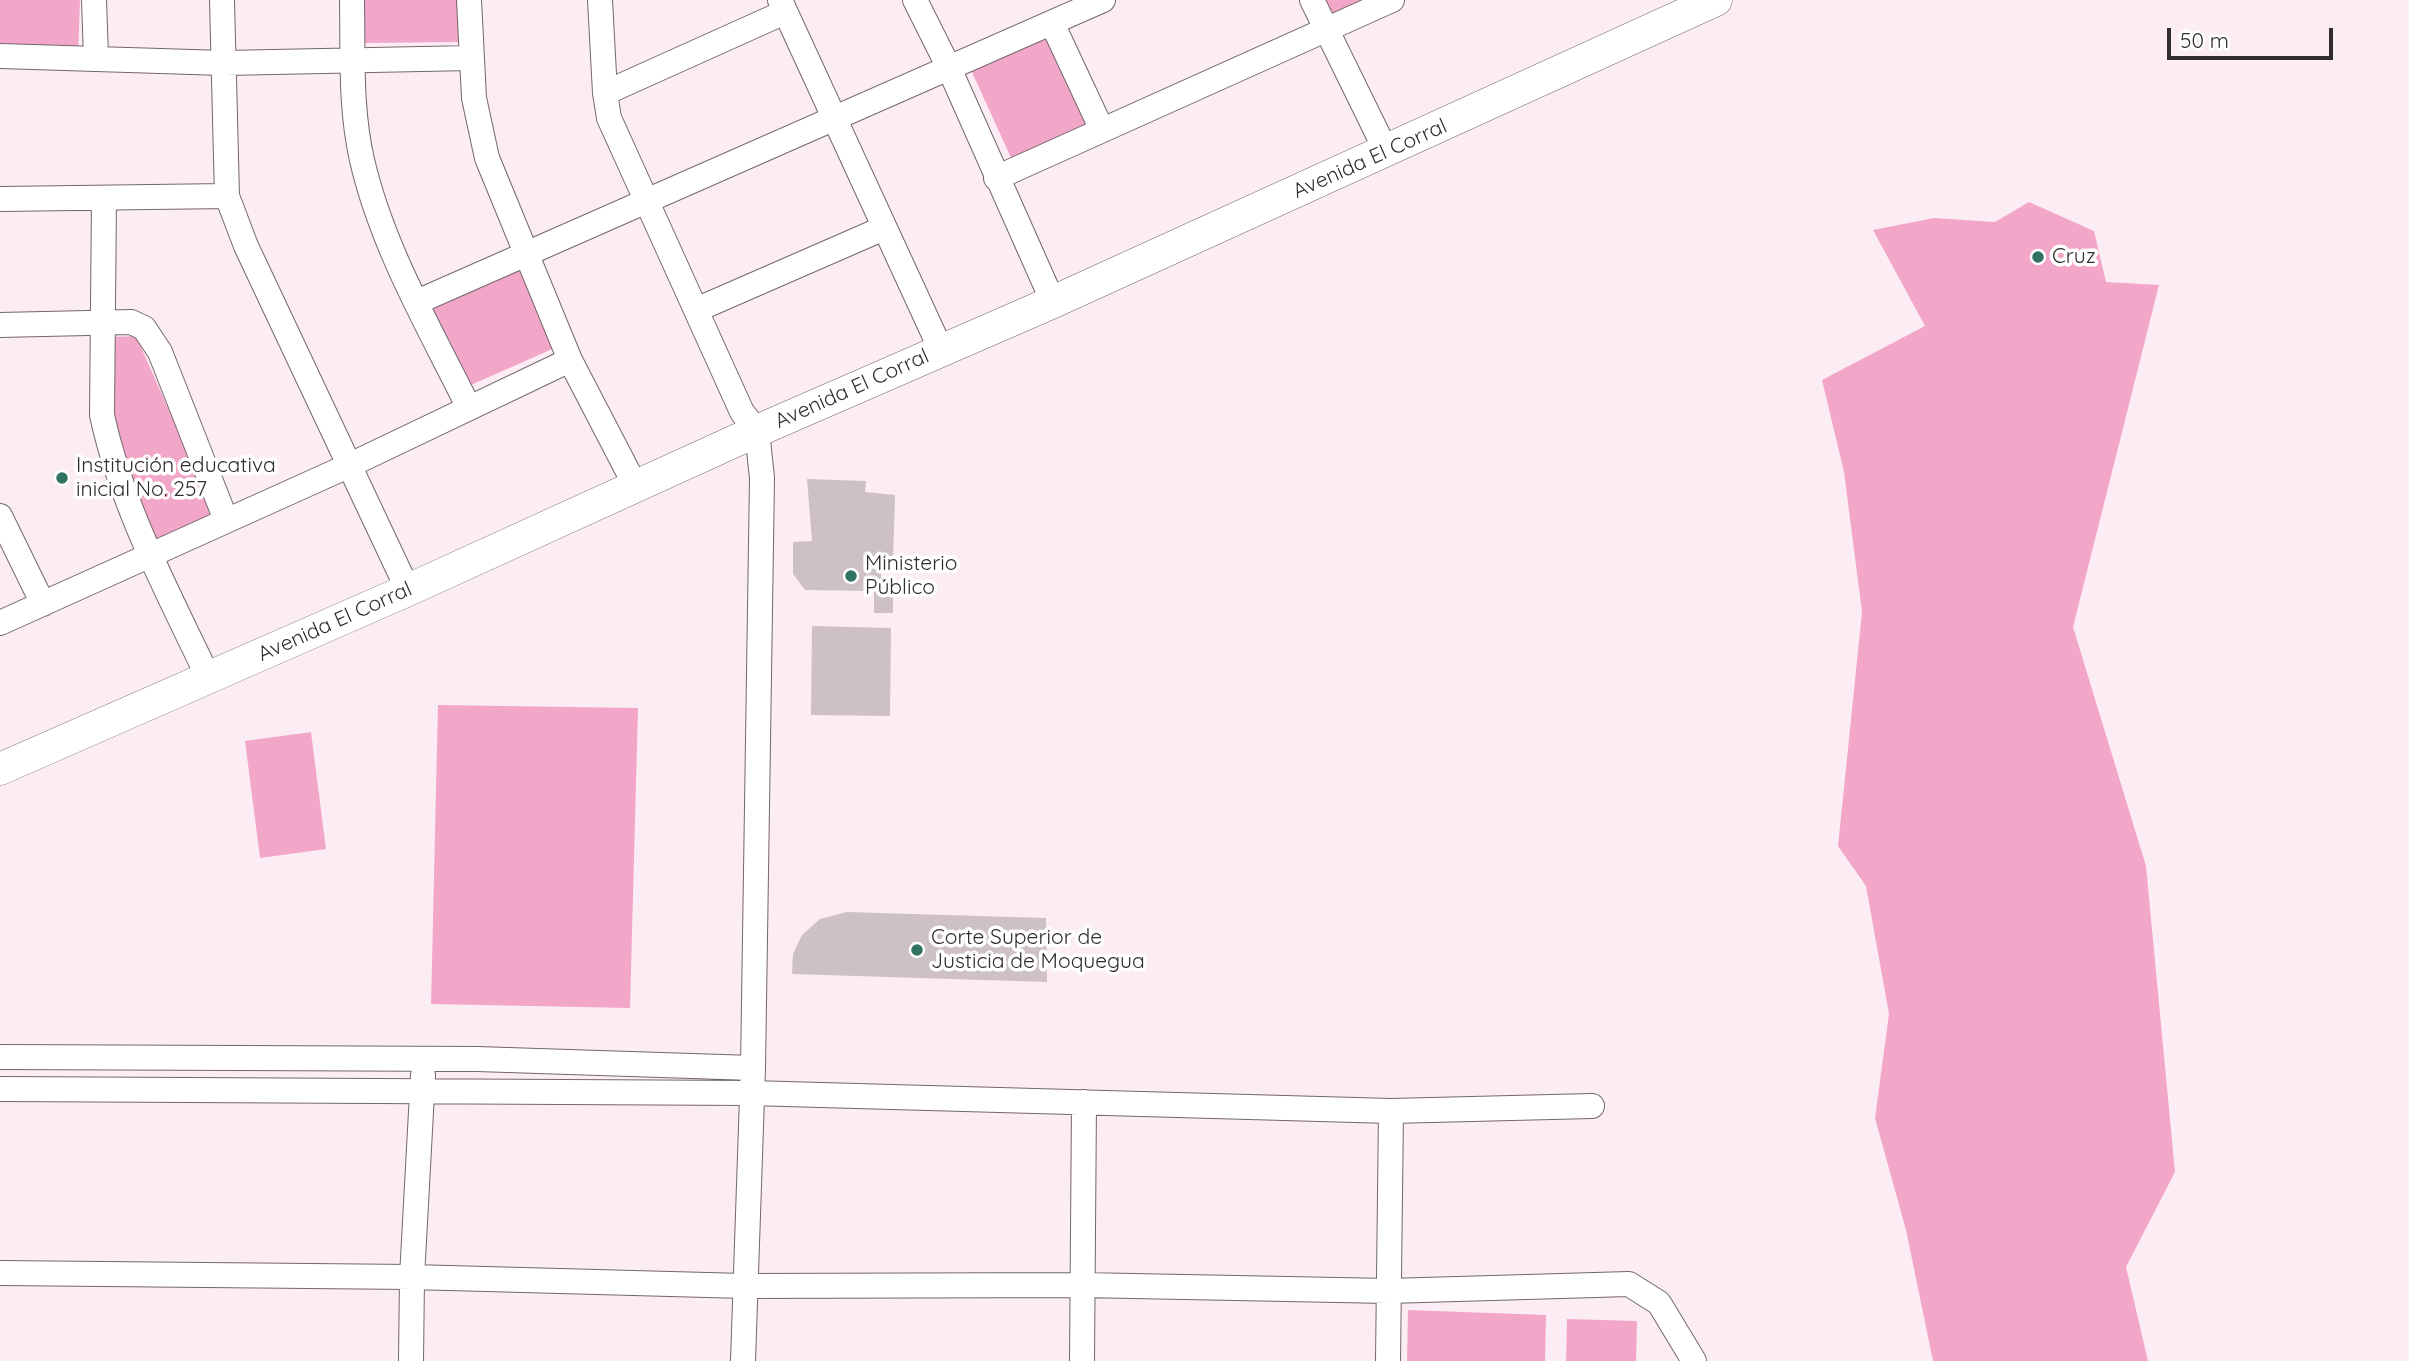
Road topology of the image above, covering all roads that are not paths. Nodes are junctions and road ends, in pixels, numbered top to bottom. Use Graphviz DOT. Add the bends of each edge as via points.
graph roads {
  1 [pos="94,0"];
  2 [pos="222,0"];
  3 [pos="352,0"];
  4 [pos="469,0"];
  5 [pos="600,0"];
  6 [pos="915,0"];
  7 [pos="1103,0"];
  8 [pos="1312,0"];
  9 [pos="1392,0"];
  10 [pos="1707,2"];
  11 [pos="782,6"];
  12 [pos="1052,23"];
  13 [pos="1326,29"];
  14 [pos="0,56"];
  15 [pos="96,57"];
  16 [pos="471,58"];
  17 [pos="353,60"];
  18 [pos="224,63"];
  19 [pos="949,68"];
  20 [pos="605,93"];
  21 [pos="834,120"];
  22 [pos="1102,130"];
  23 [pos="1386,151"];
  24 [pos="996,178"];
  25 [pos="228,197"];
  26 [pos="104,198"];
  27 [pos="0,199"];
  28 [pos="646,202"];
  29 [pos="884,228"];
  30 [pos="526,255"];
  31 [pos="417,302"];
  32 [pos="1053,302"];
  33 [pos="696,310"];
  34 [pos="0,325"];
  35 [pos="104,325"];
  36 [pos="941,350"];
  37 [pos="570,360"];
  38 [pos="468,407"];
  39 [pos="757,430"];
  40 [pos="348,466"];
  41 [pos="636,487"];
  42 [pos="0,516"];
  43 [pos="226,520"];
  44 [pos="151,556"];
  45 [pos="408,590"];
  46 [pos="43,604"];
  47 [pos="0,623"];
  48 [pos="208,677"];
  49 [pos="0,769"];
  50 [pos="0,1057"];
  51 [pos="423,1060"];
  52 [pos="753,1068"];
  53 [pos="0,1089"];
  54 [pos="424,1092"];
  55 [pos="750,1093"];
  56 [pos="1084,1102"];
  57 [pos="1592,1106"];
  58 [pos="1391,1111"];
  59 [pos="0,1273"];
  60 [pos="412,1278"];
  61 [pos="1082,1285"];
  62 [pos="744,1286"];
  63 [pos="1389,1291"];
  64 [pos="411,1361"];
  65 [pos="743,1361"];
  66 [pos="1082,1361"];
  67 [pos="1388,1361"];
  68 [pos="1694,1361"];
  1 -- 15 [label="street"];
  2 -- 18 [label="street"];
  3 -- 17 [label="street"];
  4 -- 16 [label="street"];
  5 -- 20 [label="street"];
  6 -- 19 [label="street"];
  7 -- 12 [label="street"];
  8 -- 13 [label="street"];
  9 -- 13 [label="street"];
  10 -- 23 [label="street, Avenida El Corral"];
  11 -- 20 [label="street"];
  11 -- 21 [label="street"];
  12 -- 19 [label="street"];
  12 -- 22 [label="street"];
  13 -- 22 [label="street"];
  13 -- 23 [label="street"];
  14 -- 15 [label="street"];
  15 -- 18 [label="street"];
  16 -- 17 [label="street"];
  16 -- 30 [label="street" via="486,158"];
  17 -- 18 [label="street"];
  17 -- 31 [label="street" via="361,158 377,212"];
  18 -- 25 [label="street"];
  19 -- 21 [label="street"];
  19 -- 24 [label="street"];
  20 -- 28 [label="street" via="610,118"];
  21 -- 28 [label="street"];
  21 -- 29 [label="street"];
  22 -- 24 [label="street"];
  23 -- 32 [label="street, Avenida El Corral"];
  24 -- 32 [label="street"];
  25 -- 26 [label="street"];
  25 -- 40 [label="street" via="246,246"];
  26 -- 27 [label="street"];
  26 -- 35 [label="street"];
  28 -- 30 [label="street"];
  28 -- 33 [label="street"];
  29 -- 33 [label="street"];
  29 -- 36 [label="street"];
  30 -- 31 [label="street"];
  30 -- 37 [label="street"];
  31 -- 38 [label="street"];
  32 -- 36 [label="street, Avenida El Corral"];
  33 -- 39 [label="street" via="742,412"];
  34 -- 35 [label="street"];
  35 -- 43 [label="street" via="131,322 152,337"];
  35 -- 44 [label="street" via="102,415 118,477"];
  36 -- 39 [label="street, Avenida El Corral"];
  37 -- 38 [label="street"];
  37 -- 41 [label="street"];
  38 -- 40 [label="street"];
  39 -- 41 [label="street, Avenida El Corral"];
  39 -- 52 [label="street" via="762,478"];
  40 -- 43 [label="street"];
  40 -- 45 [label="street"];
  41 -- 45 [label="street, Avenida El Corral"];
  42 -- 46 [label="street"];
  43 -- 44 [label="street"];
  44 -- 46 [label="street"];
  44 -- 48 [label="street"];
  45 -- 48 [label="street, Avenida El Corral"];
  46 -- 47 [label="street"];
  48 -- 49 [label="street, Avenida El Corral"];
  50 -- 51 [label="street"];
  51 -- 52 [label="street"];
  51 -- 54 [label="street"];
  52 -- 55 [label="street"];
  53 -- 54 [label="street"];
  54 -- 55 [label="street"];
  54 -- 60 [label="street"];
  55 -- 56 [label="street"];
  55 -- 62 [label="street"];
  56 -- 58 [label="street"];
  56 -- 61 [label="street"];
  57 -- 58 [label="street"];
  58 -- 63 [label="street"];
  59 -- 60 [label="street"];
  60 -- 62 [label="street"];
  60 -- 64 [label="street"];
  61 -- 62 [label="street"];
  61 -- 63 [label="street"];
  61 -- 66 [label="street"];
  62 -- 65 [label="street"];
  63 -- 67 [label="street"];
  63 -- 68 [label="street" via="1629,1284 1659,1303"];
}
